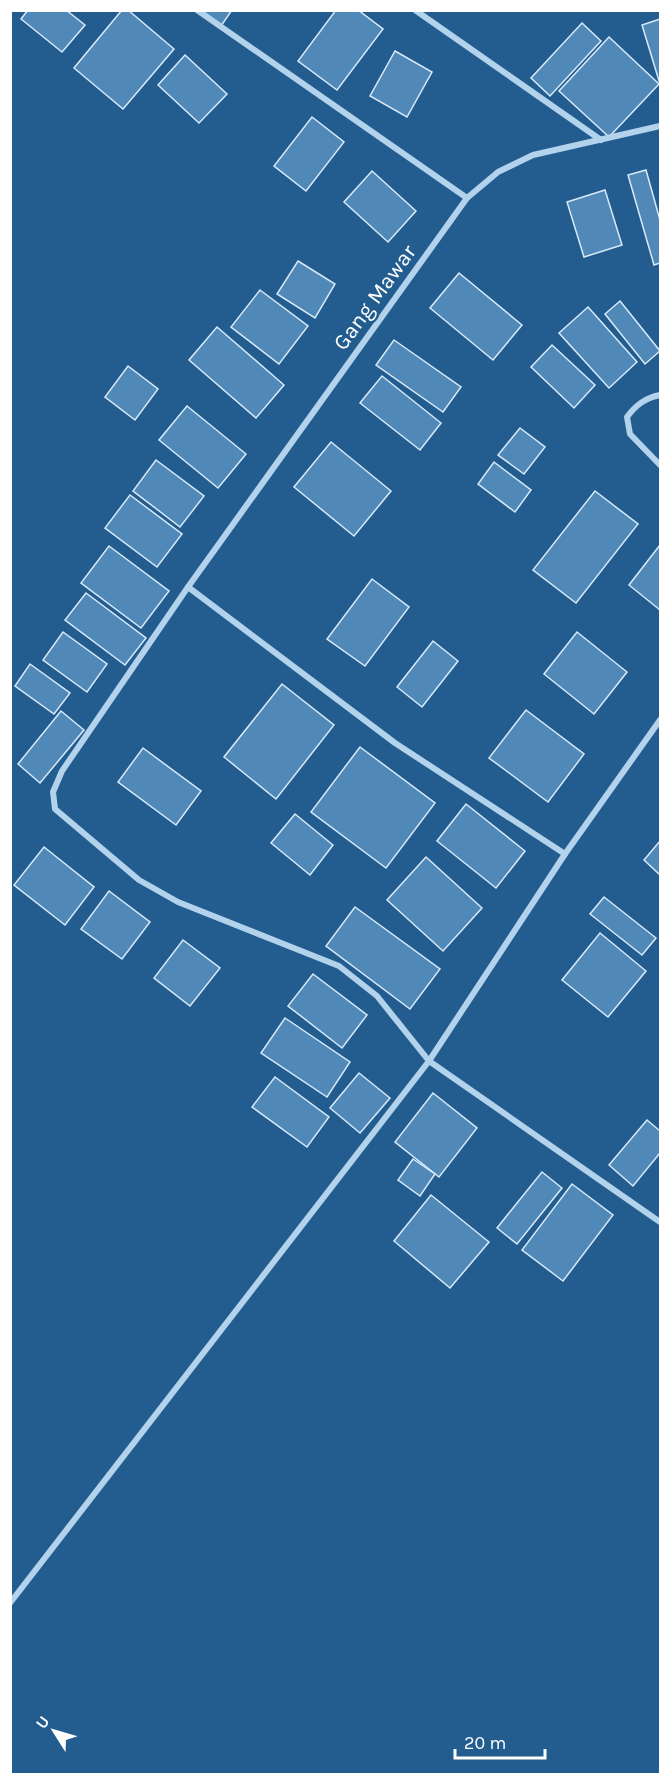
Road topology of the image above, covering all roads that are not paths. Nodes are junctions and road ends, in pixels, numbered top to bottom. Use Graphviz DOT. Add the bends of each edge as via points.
graph roads {
  1 [pos="197,10"];
  2 [pos="415,10"];
  3 [pos="660,126"];
  4 [pos="601,140"];
  5 [pos="467,198"];
  6 [pos="660,395"];
  7 [pos="660,465"];
  8 [pos="188,587"];
  9 [pos="660,720"];
  10 [pos="565,854"];
  11 [pos="429,1061"];
  12 [pos="660,1222"];
  13 [pos="10,1603"];
  1 -- 5 [label="street"];
  2 -- 4 [label="street"];
  3 -- 4 [label="street, Gang Mawar"];
  4 -- 5 [label="street, Gang Mawar" via="533,155 498,172"];
  5 -- 8 [label="street, Gang Mawar"];
  6 -- 7 [label="street" via="637,405 627,417 630,434"];
  8 -- 10 [label="street" via="395,743"];
  8 -- 11 [label="street, Gang Mawar" via="62,771 53,792 55,809 139,880 178,902 339,966 377,996"];
  9 -- 10 [label="street"];
  10 -- 11 [label="street"];
  11 -- 12 [label="street, Gang Mawar"];
  11 -- 13 [label="street"];
}
